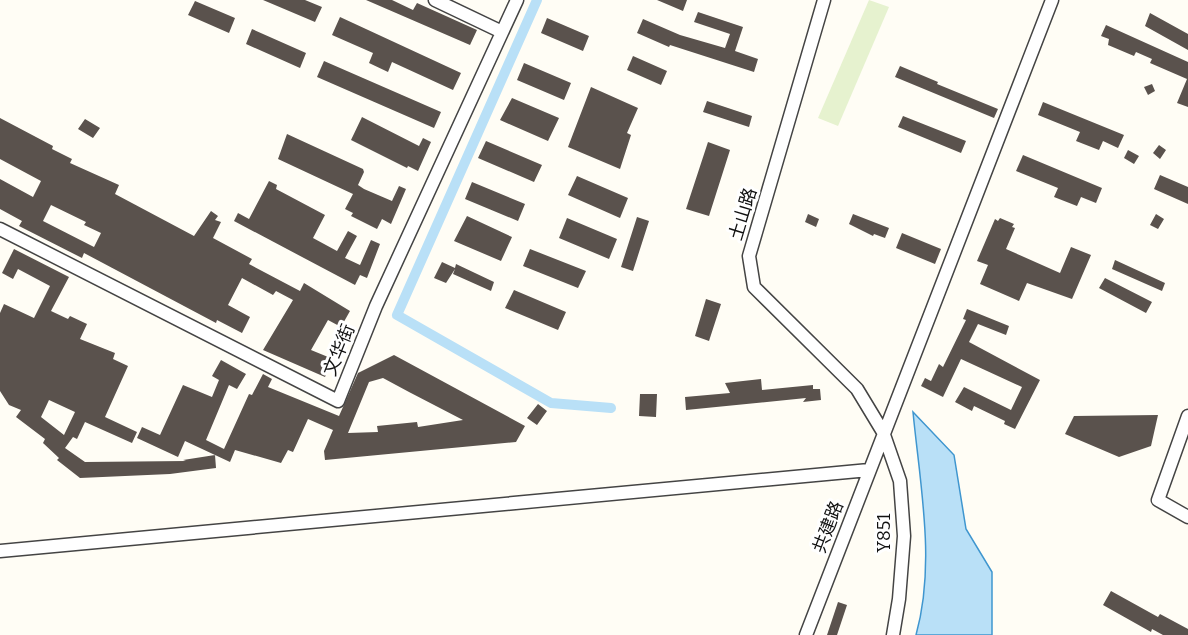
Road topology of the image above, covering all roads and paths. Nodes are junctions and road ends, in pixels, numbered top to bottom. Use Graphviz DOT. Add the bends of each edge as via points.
graph roads {
  1 [pos="435,0"];
  2 [pos="517,0"];
  3 [pos="824,0"];
  4 [pos="1052,0"];
  5 [pos="502,32"];
  6 [pos="0,229"];
  7 [pos="1188,416"];
  8 [pos="883,432"];
  9 [pos="868,470"];
  10 [pos="1188,517"];
  11 [pos="0,551"];
  12 [pos="806,635"];
  13 [pos="893,635"];
  1 -- 5 [label="street"];
  2 -- 5 [label="street, 文华街"];
  3 -- 8 [label="street, 土山路" via="749,256 754,287 857,389"];
  4 -- 8 [label="street, 共建路"];
  5 -- 6 [label="street, 文华街" via="376,306 338,401"];
  7 -- 10 [label="street" via="1158,500"];
  8 -- 9 [label="street, 共建路"];
  8 -- 13 [label="street, Y851" via="900,481 904,536"];
  9 -- 11 [label="street"];
  9 -- 12 [label="street, 共建路"];
}
